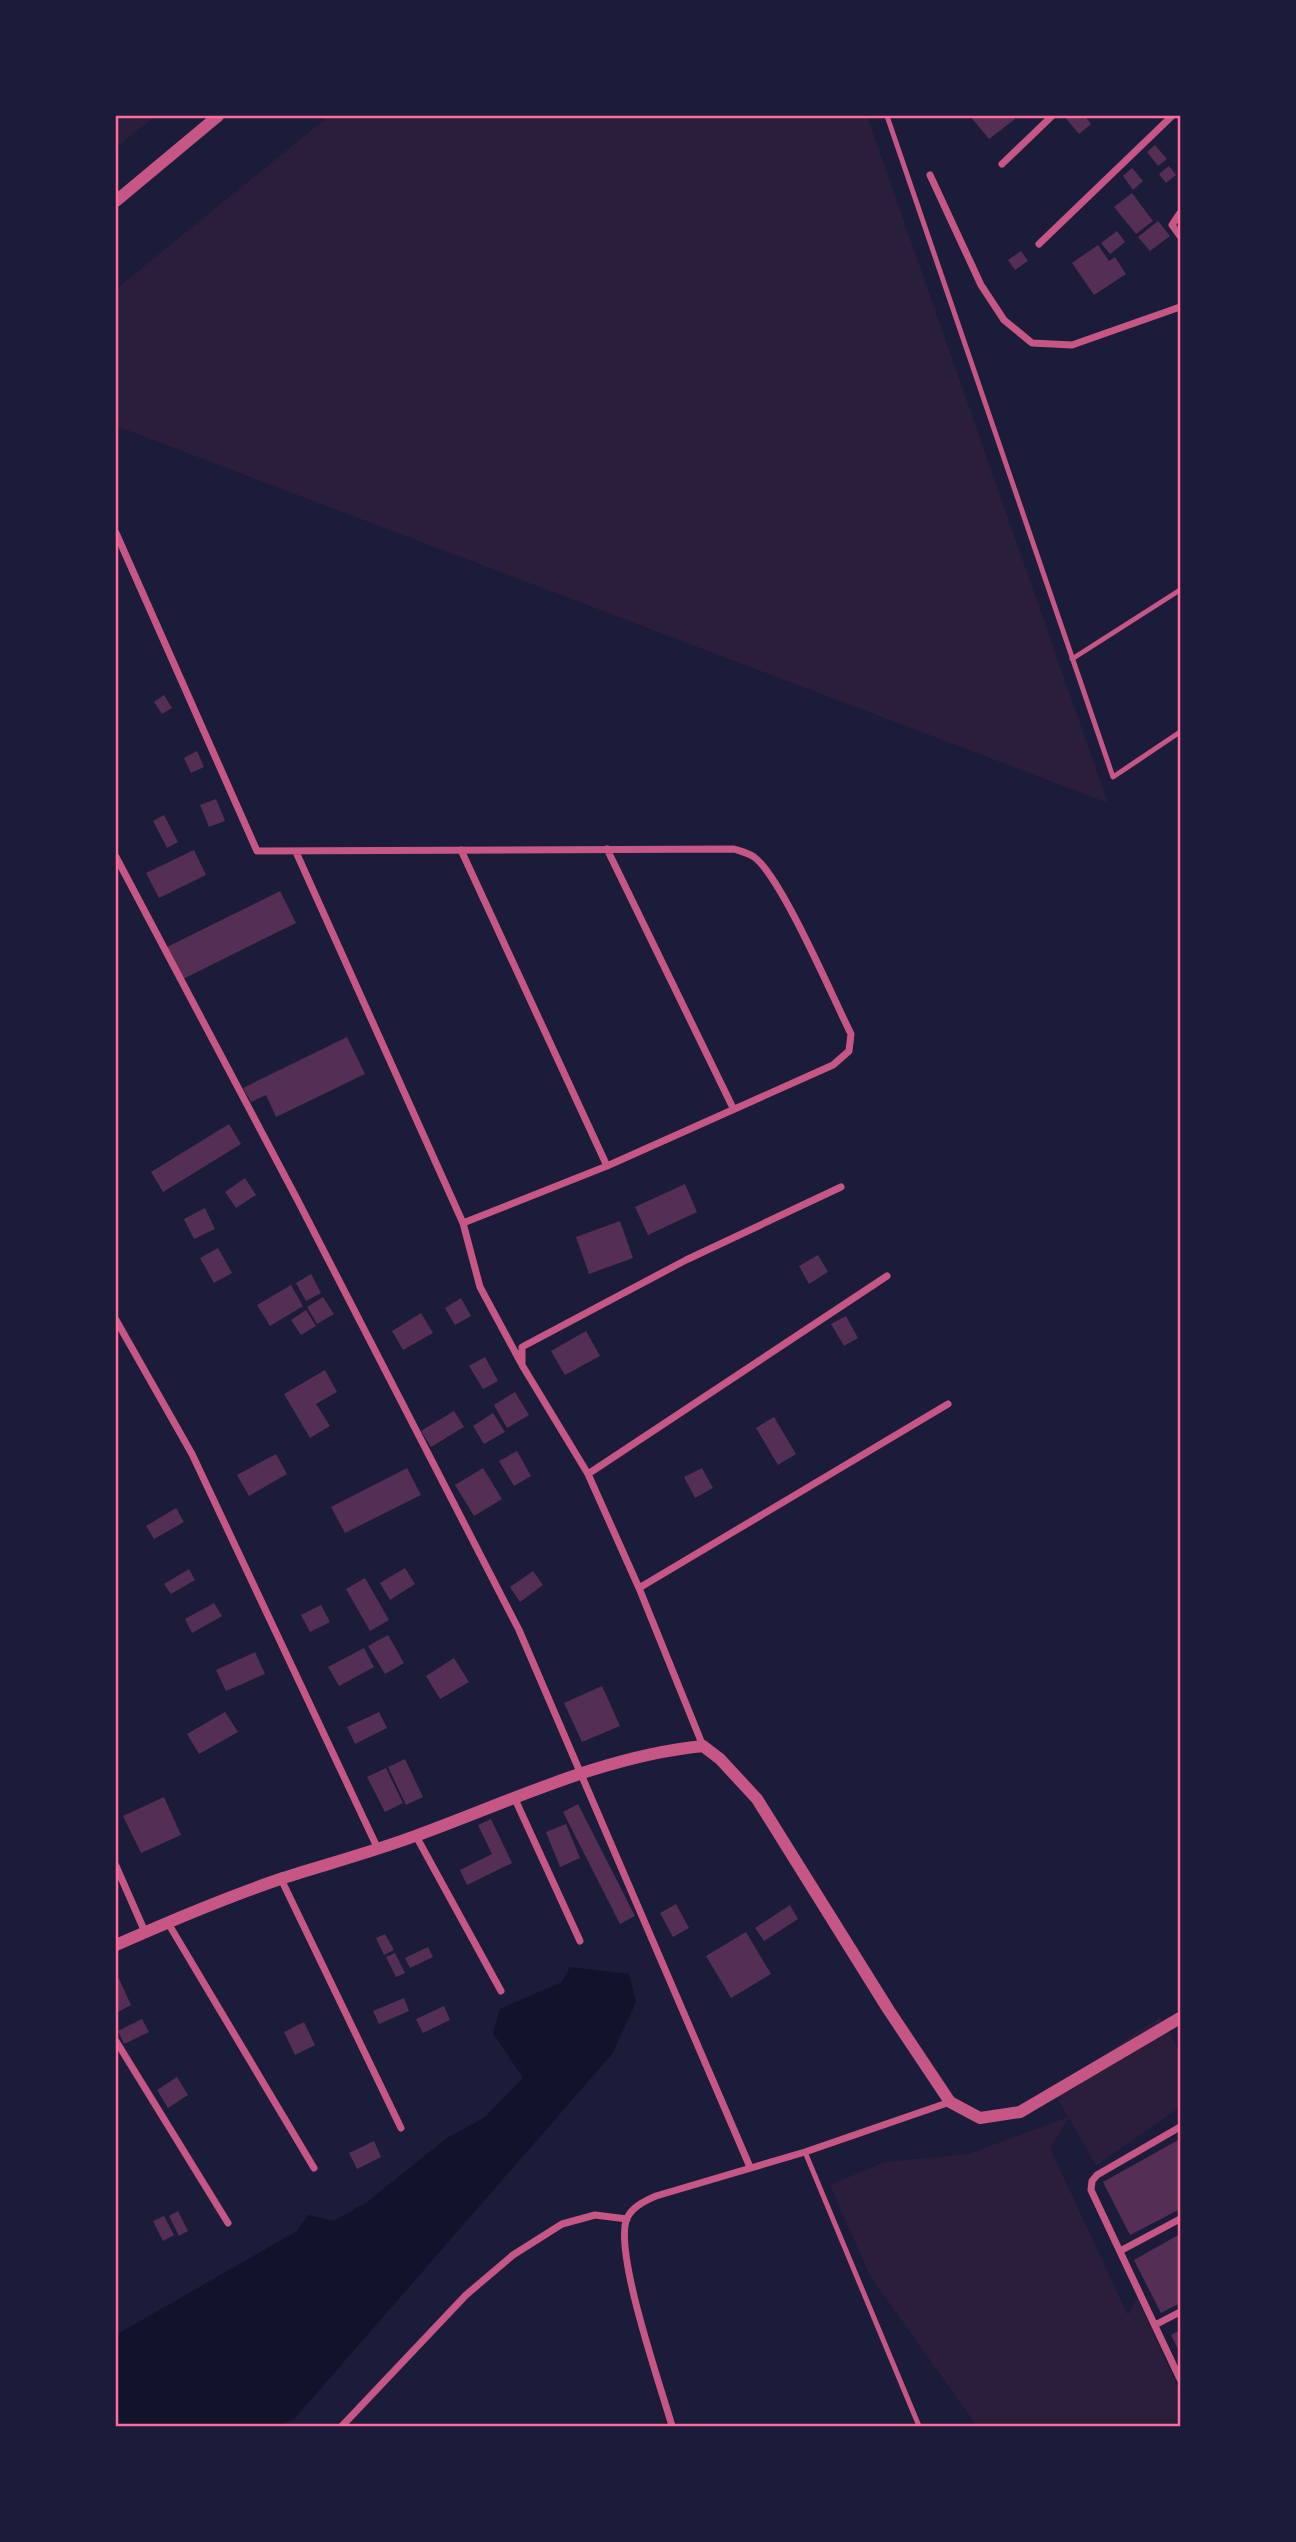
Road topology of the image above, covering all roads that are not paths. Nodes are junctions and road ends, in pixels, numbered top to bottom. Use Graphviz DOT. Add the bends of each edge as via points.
graph roads {
  1 [pos="218,116"];
  2 [pos="887,116"];
  3 [pos="1052,116"];
  4 [pos="1172,116"];
  5 [pos="1002,164"];
  6 [pos="930,175"];
  7 [pos="116,201"];
  8 [pos="1181,213"];
  9 [pos="1181,236"];
  10 [pos="1039,244"];
  11 [pos="1181,307"];
  12 [pos="116,533"];
  13 [pos="1181,590"];
  14 [pos="1072,659"];
  15 [pos="1178,734"];
  16 [pos="1181,743"];
  17 [pos="607,849"];
  18 [pos="461,850"];
  19 [pos="296,852"];
  20 [pos="116,857"];
  21 [pos="733,1108"];
  22 [pos="607,1166"];
  23 [pos="841,1187"];
  24 [pos="463,1223"];
  25 [pos="887,1276"];
  26 [pos="116,1320"];
  27 [pos="522,1365"];
  28 [pos="948,1404"];
  29 [pos="588,1474"];
  30 [pos="639,1588"];
  31 [pos="703,1746"];
  32 [pos="584,1774"];
  33 [pos="514,1797"];
  34 [pos="416,1836"];
  35 [pos="378,1849"];
  36 [pos="116,1866"];
  37 [pos="281,1879"];
  38 [pos="168,1923"];
  39 [pos="145,1932"];
  40 [pos="580,1941"];
  41 [pos="116,1945"];
  42 [pos="502,1991"];
  43 [pos="1181,2018"];
  44 [pos="116,2041"];
  45 [pos="950,2102"];
  46 [pos="1181,2127"];
  47 [pos="401,2128"];
  48 [pos="805,2152"];
  49 [pos="750,2167"];
  50 [pos="314,2168"];
  51 [pos="627,2219"];
  52 [pos="1181,2219"];
  53 [pos="228,2223"];
  54 [pos="1120,2251"];
  55 [pos="1181,2312"];
  56 [pos="1155,2325"];
  57 [pos="1181,2379"];
  58 [pos="342,2427"];
  59 [pos="672,2427"];
  60 [pos="919,2427"];
  1 -- 7 [label="street"];
  2 -- 14 [label="lane"];
  3 -- 5 [label="street"];
  4 -- 10 [label="street"];
  6 -- 11 [label="street" via="981,285 1004,320 1032,343 1072,345"];
  8 -- 9 [label="street" via="1172,225"];
  12 -- 19 [label="street" via="257,851"];
  13 -- 14 [label="lane"];
  14 -- 15 [label="lane" via="1113,777"];
  15 -- 16 [label="lane"];
  17 -- 18 [label="street"];
  17 -- 21 [label="street"];
  17 -- 21 [label="street" via="734,849 754,856 769,872 845,1022 849,1052 833,1065"];
  18 -- 19 [label="street"];
  18 -- 22 [label="street"];
  19 -- 24 [label="street"];
  20 -- 32 [label="street" via="519,1630"];
  21 -- 22 [label="street"];
  22 -- 24 [label="street"];
  23 -- 27 [label="street" via="536,1338 522,1347"];
  24 -- 27 [label="street" via="480,1287"];
  25 -- 29 [label="street"];
  26 -- 35 [label="street" via="192,1454"];
  27 -- 29 [label="street"];
  28 -- 30 [label="street"];
  29 -- 30 [label="street"];
  30 -- 31 [label="street"];
  31 -- 32 [label="street" via="624,1759"];
  31 -- 45 [label="street" via="757,1798"];
  32 -- 33 [label="street"];
  32 -- 49 [label="street"];
  33 -- 34 [label="street"];
  33 -- 40 [label="street"];
  34 -- 35 [label="street"];
  34 -- 42 [label="street"];
  35 -- 37 [label="street"];
  36 -- 39 [label="street"];
  37 -- 38 [label="street"];
  37 -- 47 [label="street"];
  38 -- 39 [label="street"];
  38 -- 50 [label="street"];
  39 -- 41 [label="street"];
  43 -- 45 [label="street" via="1020,2112 980,2118"];
  44 -- 53 [label="street"];
  45 -- 48 [label="street"];
  46 -- 54 [label="street" via="1092,2181 1091,2190"];
  48 -- 49 [label="street"];
  48 -- 60 [label="lane"];
  49 -- 51 [label="street" via="656,2196 637,2206"];
  51 -- 58 [label="street" via="595,2215 562,2224 513,2255 466,2295"];
  51 -- 59 [label="street" via="624,2243 629,2274"];
  52 -- 54 [label="street"];
  54 -- 56 [label="street"];
  55 -- 56 [label="street"];
  56 -- 57 [label="street"];
}
